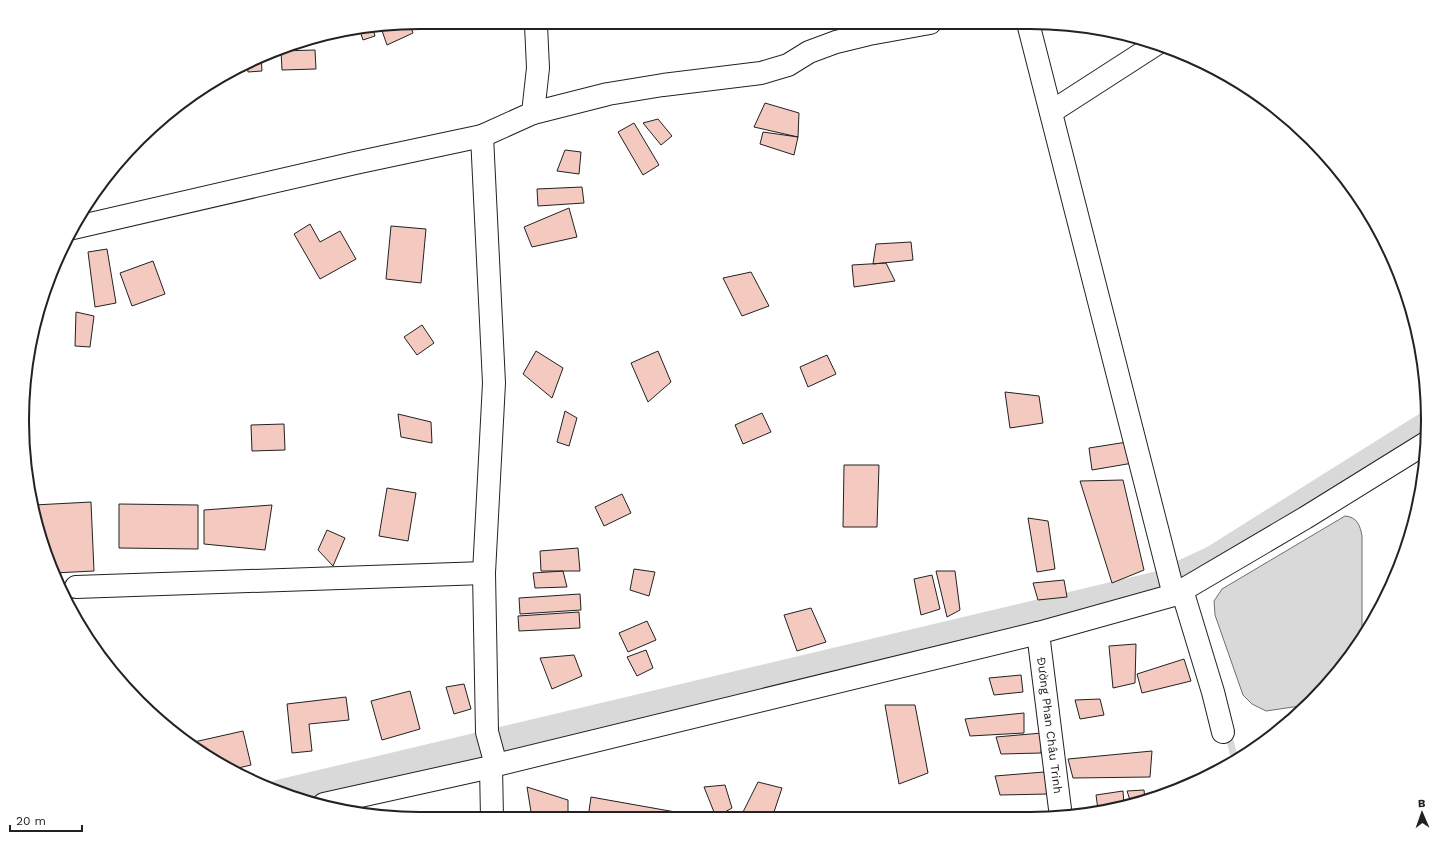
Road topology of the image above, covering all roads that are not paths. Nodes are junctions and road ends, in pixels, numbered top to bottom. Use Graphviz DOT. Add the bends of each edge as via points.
graph roads {
  1 [pos="536,29"];
  2 [pos="897,29"];
  3 [pos="1030,29"];
  4 [pos="1150,48"];
  5 [pos="1051,112"];
  6 [pos="533,113"];
  7 [pos="482,136"];
  8 [pos="80,226"];
  9 [pos="1420,447"];
  10 [pos="484,573"];
  11 [pos="76,587"];
  12 [pos="1178,592"];
  13 [pos="1038,633"];
  14 [pos="1223,732"];
  15 [pos="494,766"];
  16 [pos="333,802"];
  17 [pos="1060,811"];
  18 [pos="492,812"];
  1 -- 6 [label="street" via="538,68"];
  2 -- 6 [label="street" via="836,42 809,52 788,65 761,73 616,93"];
  3 -- 5 [label="street"];
  4 -- 5 [label="street"];
  5 -- 12 [label="street" via="1164,553"];
  6 -- 7 [label="street"];
  7 -- 8 [label="street"];
  7 -- 10 [label="street" via="494,383"];
  9 -- 12 [label="street"];
  10 -- 11 [label="street"];
  10 -- 15 [label="street" via="487,732"];
  12 -- 13 [label="street"];
  12 -- 14 [label="street" via="1213,692"];
  13 -- 15 [label="street"];
  13 -- 17 [label="street, Đường Phan Châu Trinh"];
  15 -- 16 [label="street"];
  15 -- 18 [label="street"];
}
